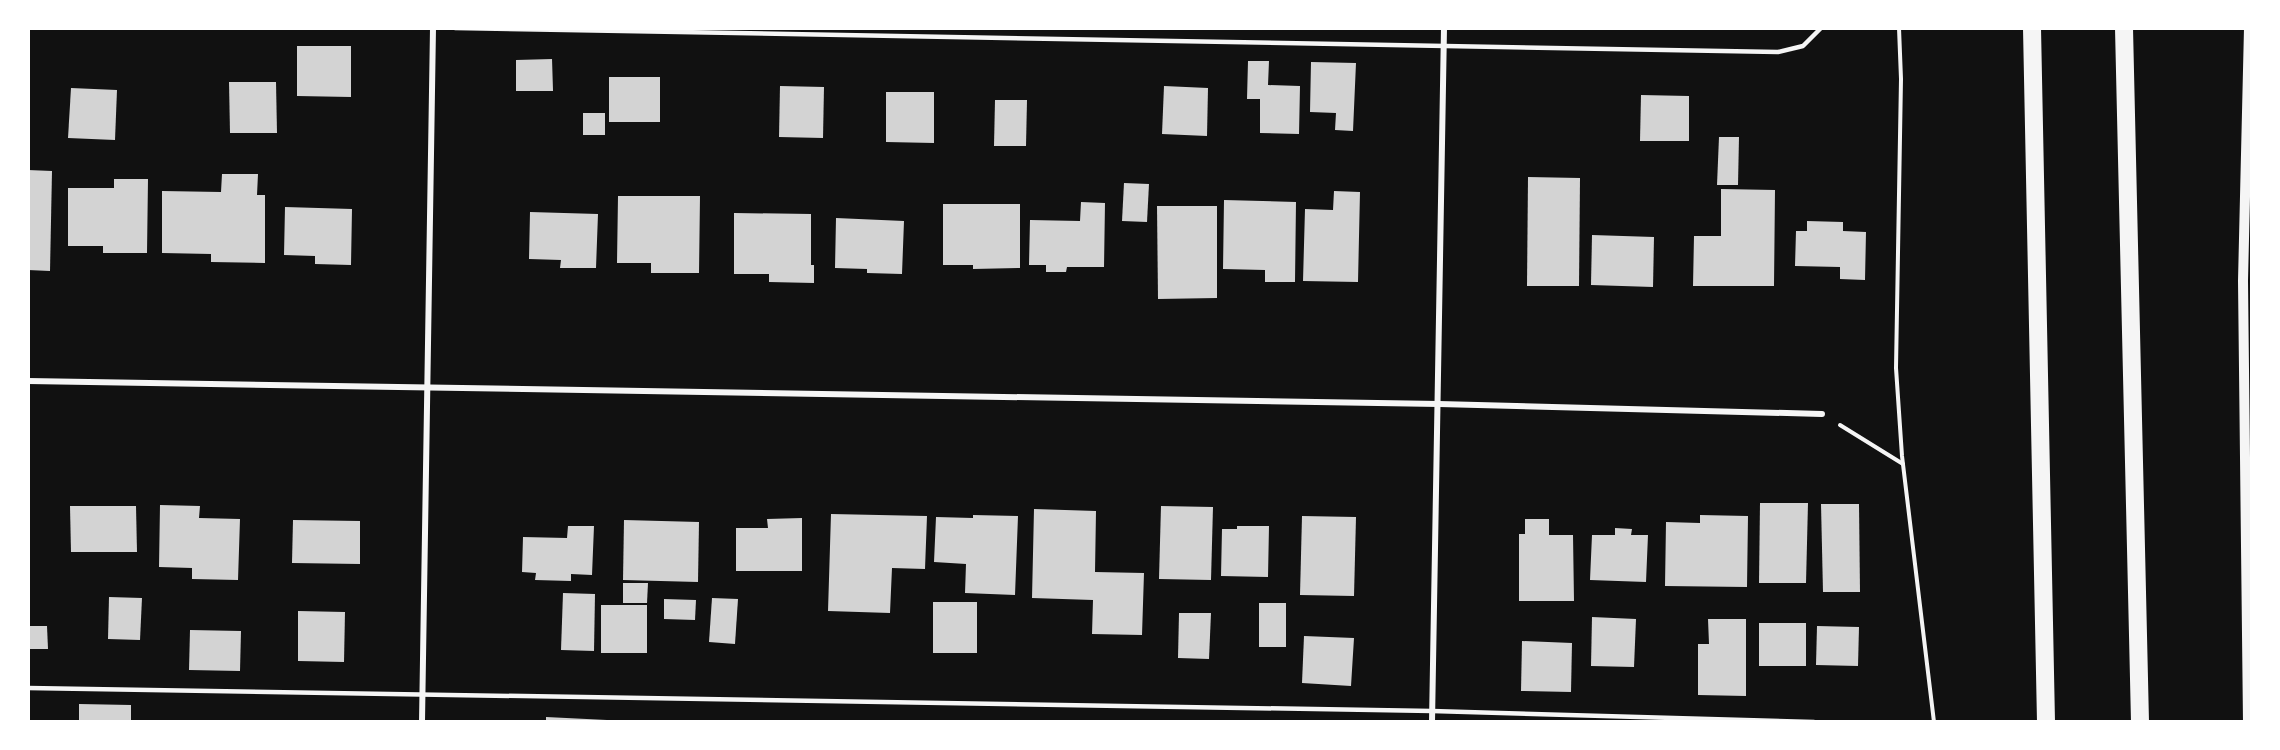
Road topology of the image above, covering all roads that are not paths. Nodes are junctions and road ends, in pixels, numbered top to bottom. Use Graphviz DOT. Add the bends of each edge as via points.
graph roads {
  1 [pos="433,28"];
  2 [pos="455,28"];
  3 [pos="1444,28"];
  4 [pos="1821,28"];
  5 [pos="2021,28"];
  6 [pos="2032,28"];
  7 [pos="2124,28"];
  8 [pos="2249,28"];
  9 [pos="1444,45"];
  10 [pos="2034,182"];
  11 [pos="2248,236"];
  12 [pos="28,381"];
  13 [pos="427,388"];
  14 [pos="1438,404"];
  15 [pos="1822,414"];
  16 [pos="2248,446"];
  17 [pos="28,688"];
  18 [pos="422,693"];
  19 [pos="1432,711"];
  20 [pos="2249,720"];
  21 [pos="422,722"];
  22 [pos="1432,722"];
  23 [pos="1814,722"];
  24 [pos="2046,722"];
  25 [pos="2140,722"];
  1 -- 13 [label="street"];
  2 -- 9 [label="lane"];
  3 -- 9 [label="street"];
  4 -- 9 [label="lane" via="1803,46 1778,52"];
  5 -- 10 [label="highway"];
  6 -- 10 [label="highway"];
  7 -- 25 [label="highway"];
  8 -- 11 [label="street"];
  9 -- 14 [label="street"];
  10 -- 24 [label="highway"];
  11 -- 16 [label="street"];
  12 -- 13 [label="street"];
  13 -- 14 [label="street"];
  13 -- 18 [label="street"];
  14 -- 15 [label="street"];
  14 -- 19 [label="street"];
  16 -- 20 [label="street"];
  17 -- 18 [label="lane"];
  18 -- 19 [label="lane"];
  18 -- 21 [label="street"];
  19 -- 22 [label="street"];
  19 -- 23 [label="lane"];
}
